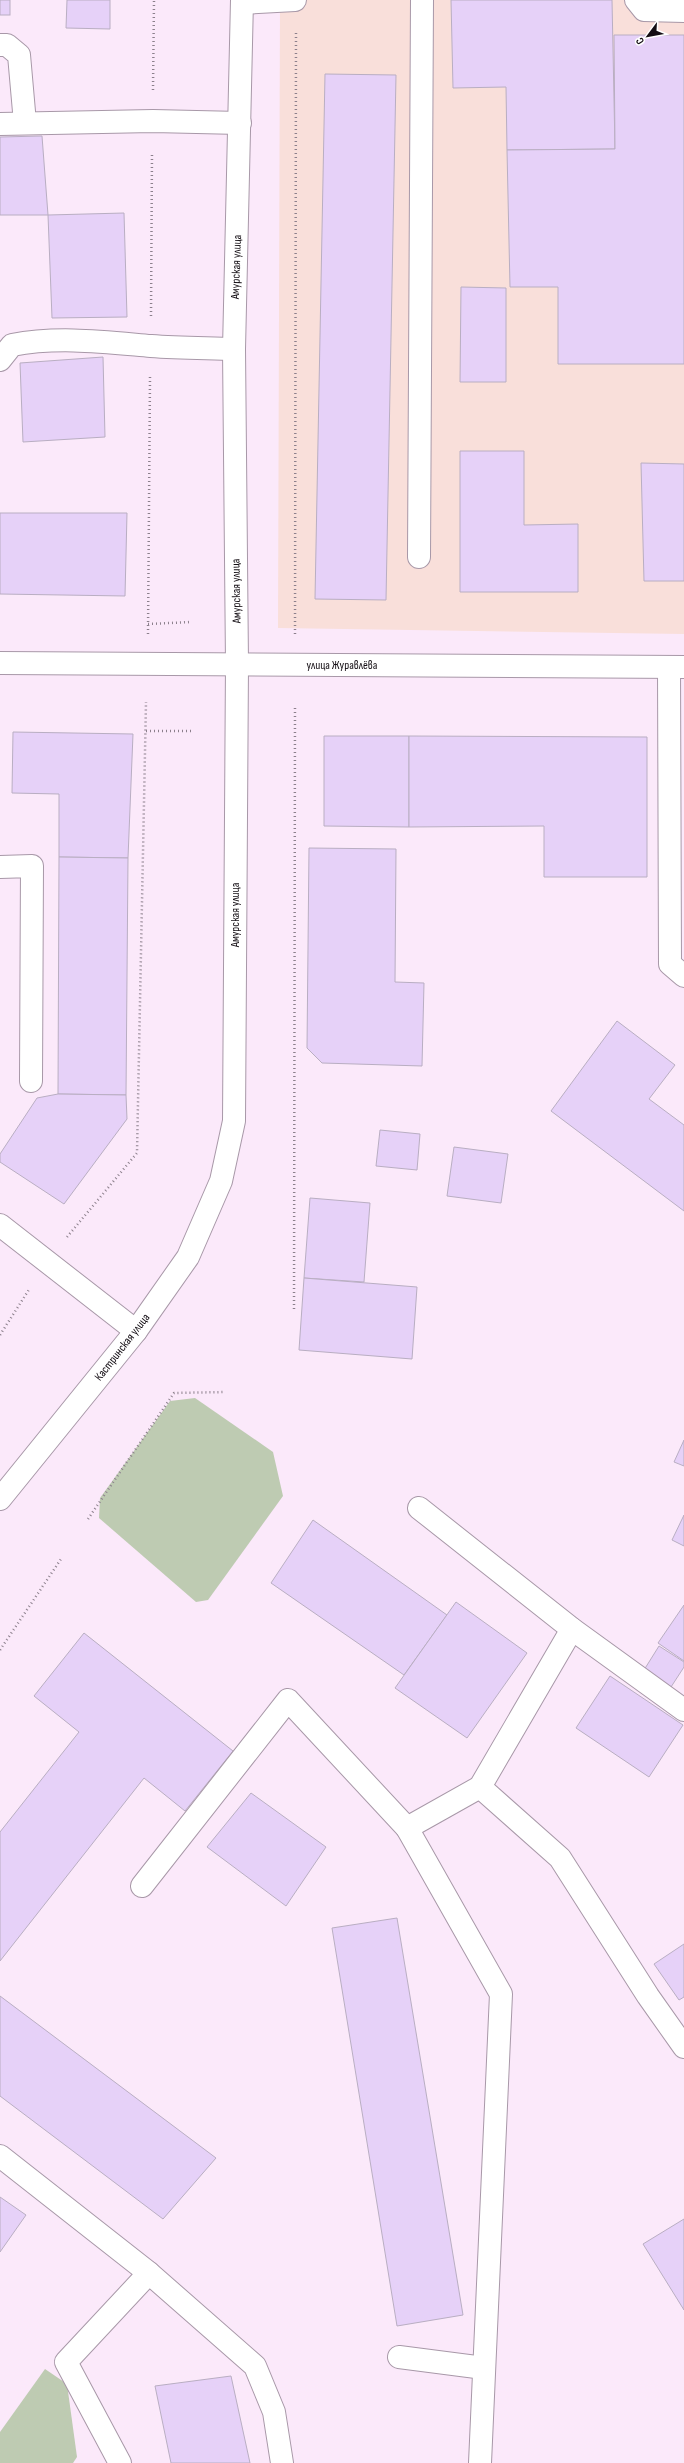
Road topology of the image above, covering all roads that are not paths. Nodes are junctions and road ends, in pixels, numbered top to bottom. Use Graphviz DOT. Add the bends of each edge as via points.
graph roads {
  1 [pos="295,0"];
  2 [pos="422,0"];
  3 [pos="636,0"];
  4 [pos="242,2"];
  5 [pos="684,11"];
  6 [pos="0,45"];
  7 [pos="25,123"];
  8 [pos="240,123"];
  9 [pos="0,124"];
  10 [pos="234,349"];
  11 [pos="0,360"];
  12 [pos="419,557"];
  13 [pos="0,662"];
  14 [pos="236,664"];
  15 [pos="676,667"];
  16 [pos="0,867"];
  17 [pos="684,976"];
  18 [pos="31,1081"];
  19 [pos="221,1181"];
  20 [pos="0,1226"];
  21 [pos="136,1331"];
  22 [pos="0,1499"];
  23 [pos="419,1508"];
  24 [pos="572,1629"];
  25 [pos="684,1710"];
  26 [pos="480,1787"];
  27 [pos="407,1828"];
  28 [pos="142,1886"];
  29 [pos="684,2047"];
  30 [pos="0,2156"];
  31 [pos="149,2273"];
  32 [pos="399,2357"];
  33 [pos="484,2368"];
  34 [pos="120,2463"];
  35 [pos="282,2463"];
  36 [pos="480,2463"];
  1 -- 4 [label="street"];
  2 -- 12 [label="street"];
  3 -- 5 [label="street" via="644,10"];
  4 -- 8 [label="street, Амурская улица"];
  6 -- 7 [label="street" via="7,45 20,55"];
  7 -- 8 [label="street"];
  7 -- 9 [label="street"];
  8 -- 10 [label="street, Амурская улица"];
  10 -- 11 [label="street" via="36,340 12,345"];
  10 -- 14 [label="street, Амурская улица"];
  13 -- 14 [label="street, улица Журавлёва"];
  14 -- 15 [label="street, улица Журавлёва"];
  14 -- 19 [label="street, Амурская улица" via="234,1121"];
  15 -- 17 [label="street" via="670,964"];
  16 -- 18 [label="street" via="32,866"];
  19 -- 21 [label="street, Кастринская улица" via="188,1258"];
  20 -- 21 [label="street"];
  21 -- 22 [label="street, Кастринская улица"];
  23 -- 24 [label="street"];
  24 -- 25 [label="street"];
  24 -- 26 [label="street"];
  26 -- 27 [label="street"];
  26 -- 29 [label="street" via="560,1858 648,1996"];
  27 -- 28 [label="street" via="288,1700"];
  27 -- 33 [label="street" via="501,1994"];
  30 -- 31 [label="street"];
  31 -- 34 [label="street" via="66,2362"];
  31 -- 35 [label="street" via="255,2366 274,2412"];
  32 -- 33 [label="street"];
  33 -- 36 [label="street"];
}
